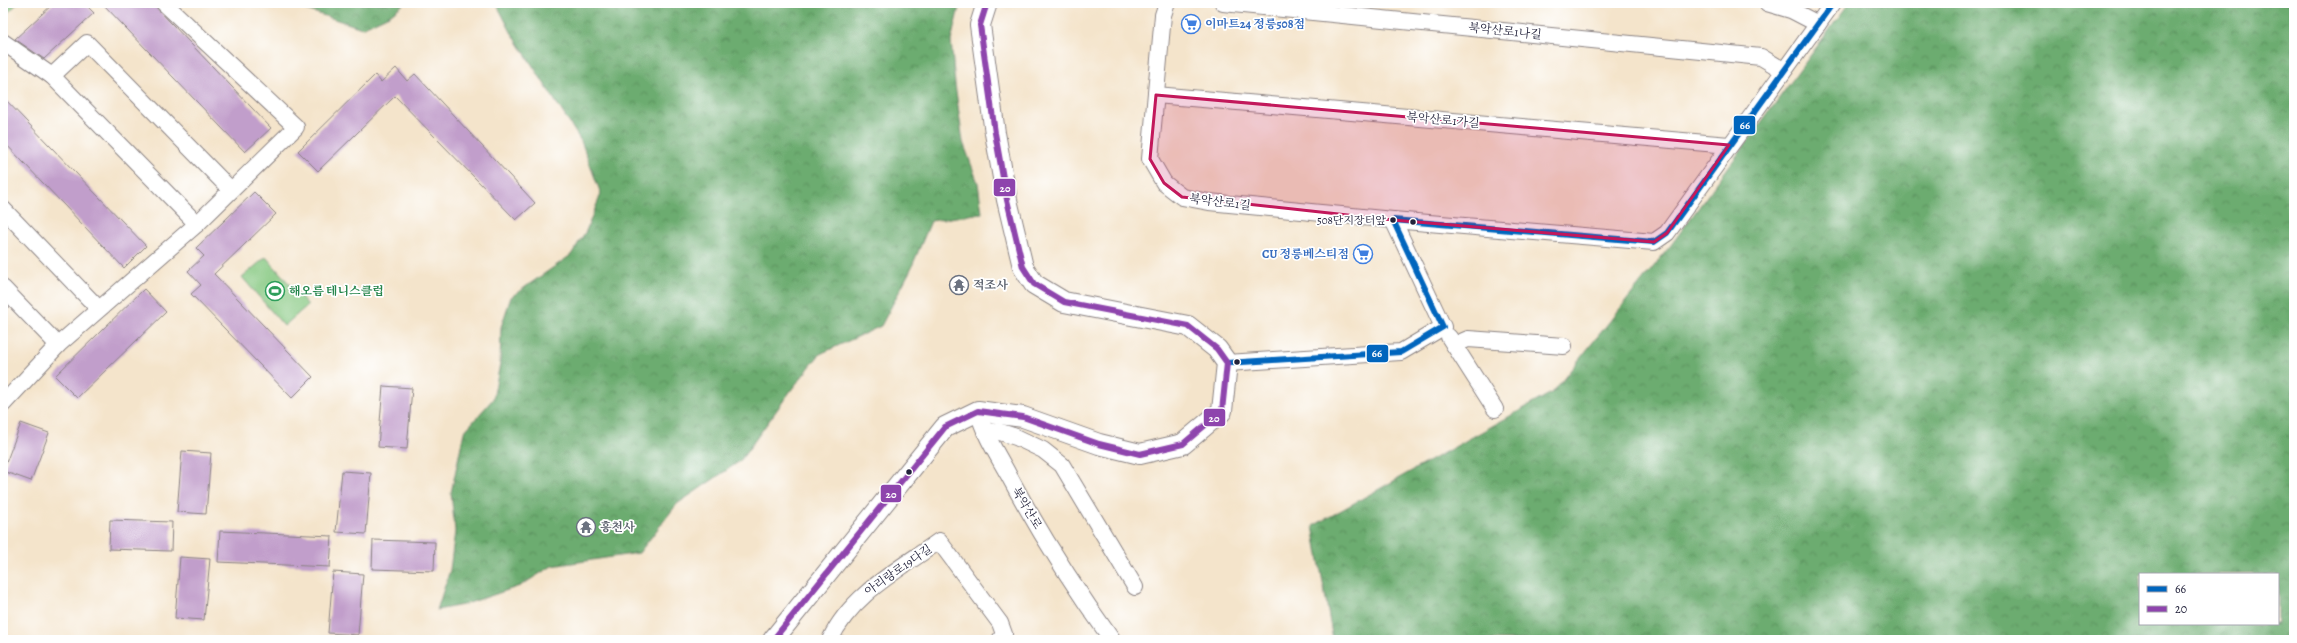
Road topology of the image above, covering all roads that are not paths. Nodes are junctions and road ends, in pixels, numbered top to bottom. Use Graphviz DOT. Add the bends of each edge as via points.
graph roads {
  1 [pos="164,3"];
  2 [pos="987,3"];
  3 [pos="1167,3"];
  4 [pos="1223,3"];
  5 [pos="1767,3"];
  6 [pos="1833,3"];
  7 [pos="1818,24"];
  8 [pos="3,42"];
  9 [pos="1783,70"];
  10 [pos="52,76"];
  11 [pos="1156,95"];
  12 [pos="1730,145"];
  13 [pos="231,190"];
  14 [pos="3,209"];
  15 [pos="1393,220"];
  16 [pos="197,224"];
  17 [pos="3,288"];
  18 [pos="98,308"];
  19 [pos="1443,327"];
  20 [pos="58,345"];
  21 [pos="1454,345"];
  22 [pos="1564,346"];
  23 [pos="1228,363"];
  24 [pos="3,404"];
  25 [pos="1495,409"];
  26 [pos="978,411"];
  27 [pos="985,432"];
  28 [pos="1135,587"];
  29 [pos="774,640"];
  30 [pos="830,640"];
  31 [pos="1000,640"];
  32 [pos="1112,640"];
  1 -- 13 [label="street" via="296,127"];
  2 -- 23 [label="street" via="980,25 995,133 1023,267 1034,284 1064,302 1188,326 1217,349"];
  3 -- 11 [label="street, 북악산로1길" via="1163,15"];
  4 -- 9 [label="street, 북악산로1나길" via="1761,57"];
  5 -- 7 [label="street" via="1791,10"];
  6 -- 7 [label="street, 북악산로1길"];
  7 -- 9 [label="street, 북악산로1길"];
  8 -- 10 [label="street"];
  9 -- 12 [label="street, 북악산로1길"];
  10 -- 13 [label="street" via="87,43"];
  10 -- 16 [label="street"];
  11 -- 12 [label="street, 북악산로1가길"];
  11 -- 15 [label="street, 북악산로1길" via="1150,159 1164,183 1182,197 1209,202"];
  12 -- 15 [label="street, 북악산로1길" via="1667,233 1654,242"];
  13 -- 16 [label="street"];
  14 -- 18 [label="street"];
  15 -- 19 [label="street"];
  16 -- 18 [label="street"];
  17 -- 20 [label="street"];
  18 -- 20 [label="street"];
  19 -- 21 [label="street"];
  19 -- 23 [label="street" via="1400,352"];
  20 -- 24 [label="street"];
  21 -- 22 [label="street" via="1468,339"];
  21 -- 25 [label="street"];
  23 -- 26 [label="street" via="1222,411 1183,444 1140,454 1099,444 1023,417"];
  26 -- 27 [label="street, 북악산로"];
  26 -- 29 [label="street" via="945,427"];
  27 -- 28 [label="street" via="997,431 1016,437 1043,450 1062,465"];
  27 -- 32 [label="street, 북악산로" via="1018,494 1084,601"];
  30 -- 31 [label="street, 아리랑로19다길" via="846,612 861,597 939,541 1000,623 1004,634"];
}
